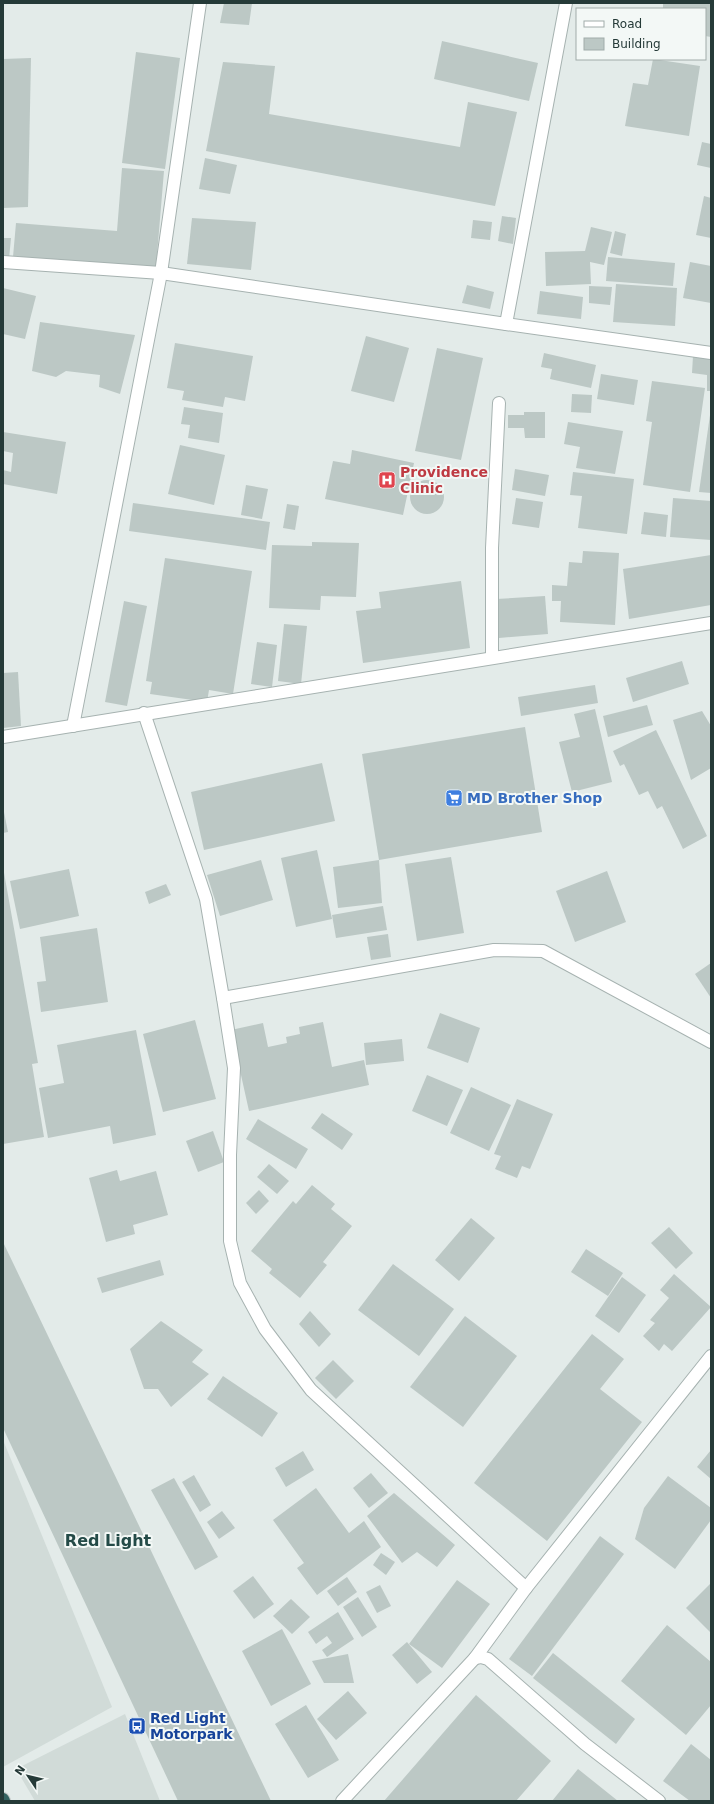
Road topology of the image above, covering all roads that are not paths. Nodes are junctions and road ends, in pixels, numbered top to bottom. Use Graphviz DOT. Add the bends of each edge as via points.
graph roads {
  1 [pos="200,3"];
  2 [pos="566,3"];
  3 [pos="3,262"];
  4 [pos="161,273"];
  5 [pos="506,324"];
  6 [pos="711,353"];
  7 [pos="499,404"];
  8 [pos="711,623"];
  9 [pos="492,657"];
  10 [pos="144,713"];
  11 [pos="73,726"];
  12 [pos="3,737"];
  13 [pos="222,998"];
  14 [pos="711,1042"];
  15 [pos="711,1356"];
  16 [pos="526,1588"];
  17 [pos="475,1658"];
  18 [pos="342,1801"];
  19 [pos="660,1801"];
  1 -- 4 [label="street"];
  2 -- 5 [label="street"];
  3 -- 4 [label="street"];
  4 -- 5 [label="street"];
  4 -- 11 [label="street"];
  5 -- 6 [label="street"];
  7 -- 9 [label="street" via="492,548"];
  8 -- 9 [label="street"];
  9 -- 10 [label="street"];
  10 -- 11 [label="street"];
  10 -- 13 [label="street" via="206,899"];
  11 -- 12 [label="street"];
  13 -- 14 [label="street" via="494,950 543,951"];
  13 -- 16 [label="street" via="234,1068 230,1241 240,1283 265,1329 311,1390"];
  15 -- 16 [label="street"];
  16 -- 17 [label="street"];
  17 -- 18 [label="street"];
  17 -- 19 [label="street" via="488,1659 585,1744"];
}
